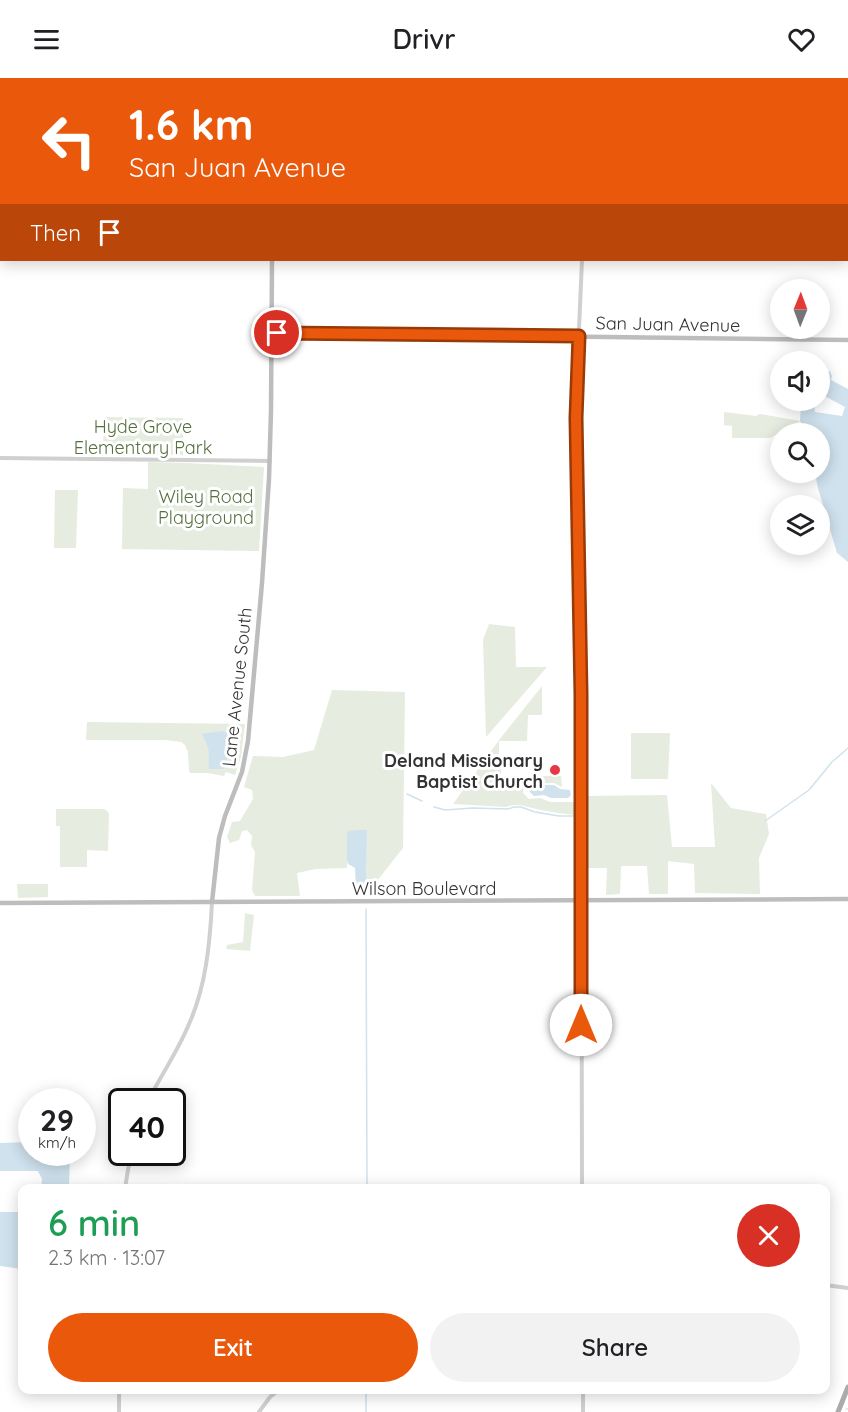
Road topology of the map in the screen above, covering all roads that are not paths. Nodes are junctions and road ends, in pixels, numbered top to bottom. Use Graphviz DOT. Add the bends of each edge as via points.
graph roads {
  1 [pos="272,261"];
  2 [pos="582,261"];
  3 [pos="272,333"];
  4 [pos="579,336"];
  5 [pos="848,339"];
  6 [pos="0,458"];
  7 [pos="270,461"];
  8 [pos="848,899"];
  9 [pos="581,901"];
  10 [pos="212,902"];
  11 [pos="0,903"];
  12 [pos="155,1088"];
  13 [pos="129,1166"];
  14 [pos="126,1184"];
  15 [pos="582,1184"];
  16 [pos="830,1286"];
  17 [pos="848,1288"];
  18 [pos="848,1387"];
  19 [pos="119,1394"];
  20 [pos="274,1394"];
  21 [pos="583,1394"];
  22 [pos="119,1412"];
  23 [pos="259,1412"];
  24 [pos="583,1412"];
  25 [pos="838,1412"];
  1 -- 3 [label="main road, Lane Avenue South"];
  2 -- 4 [label="street"];
  3 -- 4 [label="main road, San Juan Avenue"];
  3 -- 7 [label="main road, Lane Avenue South"];
  4 -- 5 [label="main road, San Juan Avenue"];
  4 -- 9 [label="street" via="576,418"];
  6 -- 7 [label="street"];
  7 -- 10 [label="main road, Lane Avenue South" via="248,741 242,772 219,838"];
  8 -- 9 [label="main road, Wilson Boulevard"];
  9 -- 10 [label="main road, Wilson Boulevard"];
  9 -- 15 [label="street"];
  10 -- 11 [label="main road, Wilson Boulevard"];
  10 -- 12 [label="street, Lane Avenue South" via="207,963 195,1011"];
  13 -- 14 [label="street"];
  16 -- 17 [label="street"];
  18 -- 25 [label="main road"];
  19 -- 22 [label="street"];
  20 -- 23 [label="street"];
  21 -- 24 [label="street"];
}
